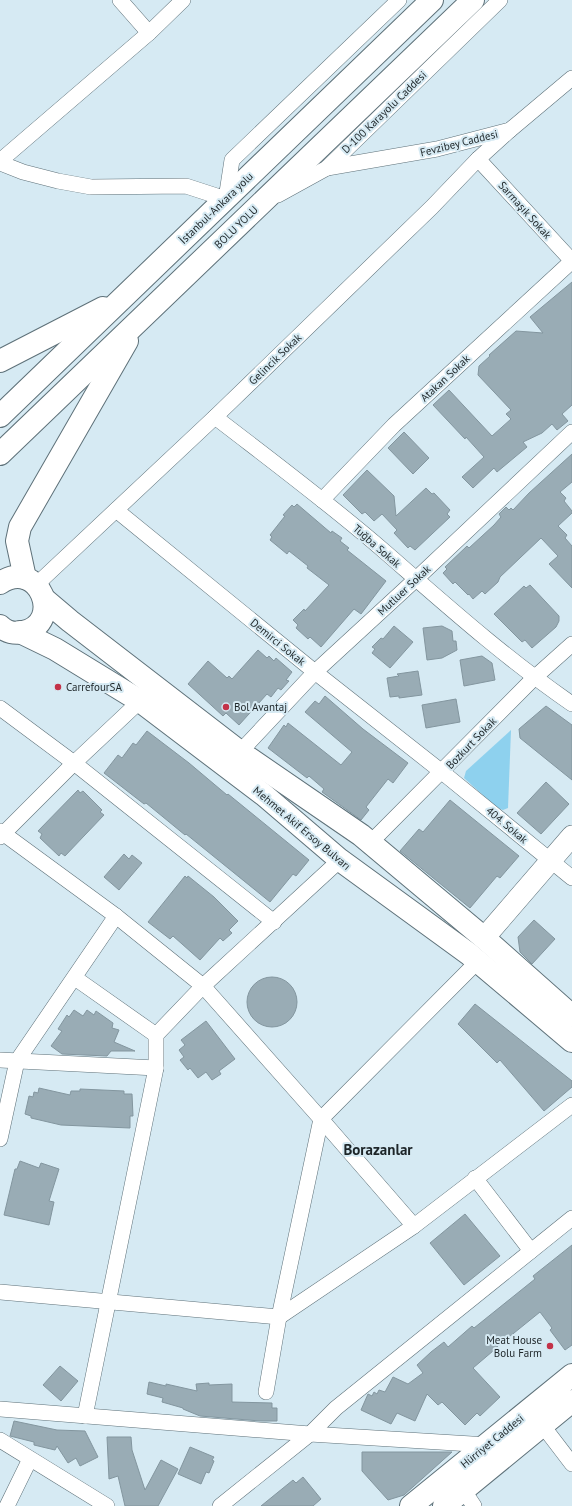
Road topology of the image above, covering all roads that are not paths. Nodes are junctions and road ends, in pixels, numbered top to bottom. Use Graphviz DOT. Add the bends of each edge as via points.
graph roads {
  1 [pos="120,0"];
  2 [pos="183,0"];
  3 [pos="432,0"];
  4 [pos="473,0"];
  5 [pos="500,0"];
  6 [pos="397,1"];
  7 [pos="149,33"];
  8 [pos="572,78"];
  9 [pos="510,130"];
  10 [pos="478,159"];
  11 [pos="0,162"];
  12 [pos="327,168"];
  13 [pos="226,199"];
  14 [pos="256,207"];
  15 [pos="572,261"];
  16 [pos="126,296"];
  17 [pos="139,320"];
  18 [pos="0,361"];
  19 [pos="0,416"];
  20 [pos="215,418"];
  21 [pos="572,432"];
  22 [pos="0,454"];
  23 [pos="322,500"];
  24 [pos="116,510"];
  25 [pos="0,573"];
  26 [pos="415,580"];
  27 [pos="0,583"];
  28 [pos="32,585"];
  29 [pos="70,621"];
  30 [pos="10,629"];
  31 [pos="572,644"];
  32 [pos="55,649"];
  33 [pos="315,672"];
  34 [pos="534,678"];
  35 [pos="140,701"];
  36 [pos="572,704"];
  37 [pos="0,708"];
  38 [pos="240,752"];
  39 [pos="74,764"];
  40 [pos="442,772"];
  41 [pos="1,834"];
  42 [pos="572,836"];
  43 [pos="369,841"];
  44 [pos="340,860"];
  45 [pos="550,861"];
  46 [pos="572,878"];
  47 [pos="116,916"];
  48 [pos="274,922"];
  49 [pos="484,938"];
  50 [pos="478,961"];
  51 [pos="75,978"];
  52 [pos="203,986"];
  53 [pos="572,1016"];
  54 [pos="156,1035"];
  55 [pos="572,1041"];
  56 [pos="0,1060"];
  57 [pos="17,1061"];
  58 [pos="156,1068"];
  59 [pos="572,1105"];
  60 [pos="322,1119"];
  61 [pos="0,1139"];
  62 [pos="475,1178"];
  63 [pos="572,1218"];
  64 [pos="414,1226"];
  65 [pos="531,1251"];
  66 [pos="0,1292"];
  67 [pos="108,1300"];
  68 [pos="279,1316"];
  69 [pos="572,1375"];
  70 [pos="266,1392"];
  71 [pos="572,1401"];
  72 [pos="0,1409"];
  73 [pos="85,1416"];
  74 [pos="543,1426"];
  75 [pos="310,1434"];
  76 [pos="0,1440"];
  77 [pos="488,1445"];
  78 [pos="30,1459"];
  79 [pos="572,1464"];
  80 [pos="469,1498"];
  81 [pos="7,1506"];
  82 [pos="107,1506"];
  83 [pos="220,1506"];
  84 [pos="411,1506"];
  85 [pos="444,1506"];
  1 -- 7 [label="street"];
  2 -- 7 [label="street"];
  3 -- 13 [label="main road, İstanbul-Ankara yolu"];
  4 -- 14 [label="main road, BOLU YOLU"];
  5 -- 12 [label="street, D-100 Karayolu Caddesi"];
  6 -- 13 [label="street" via="232,160"];
  7 -- 11 [label="street"];
  8 -- 9 [label="street, Fevzibey Caddesi"];
  9 -- 10 [label="street, Gelincik Sokak"];
  9 -- 12 [label="street, Fevzibey Caddesi" via="437,149"];
  10 -- 15 [label="street, Sarmaşık Sokak"];
  10 -- 20 [label="street, Gelincik Sokak"];
  11 -- 13 [label="street" via="23,172 90,187 186,186"];
  12 -- 14 [label="street, D-100 Karayolu Caddesi"];
  13 -- 16 [label="main road, İstanbul-Ankara yolu"];
  14 -- 17 [label="main road, BOLU YOLU"];
  15 -- 23 [label="street, Atakan Sokak" via="394,425"];
  16 -- 18 [label="main road"];
  16 -- 19 [label="main road, İstanbul-Ankara yolu"];
  17 -- 22 [label="main road, BOLU YOLU"];
  17 -- 28 [label="main road" via="20,527 17,542"];
  20 -- 23 [label="street, Tuğba Sokak"];
  20 -- 24 [label="street, Gelincik Sokak"];
  21 -- 26 [label="street, Mutluer Sokak"];
  23 -- 26 [label="street, Tuğba Sokak"];
  24 -- 28 [label="street, Gelincik Sokak"];
  24 -- 33 [label="street, Demirci Sokak"];
  25 -- 28 [label="main road"];
  26 -- 33 [label="street, Mutluer Sokak"];
  26 -- 34 [label="street, Tuğba Sokak"];
  27 -- 28 [label="main road" via="7,579"];
  28 -- 29 [label="main road, Mehmet Akif Ersoy Bulvarı"];
  28 -- 30 [label="main road" via="44,610 40,621 31,629"];
  29 -- 32 [label="main road" via="57,635"];
  29 -- 38 [label="main road, Mehmet Akif Ersoy Bulvarı"];
  30 -- 32 [label="main road, Mehmet Akif Ersoy Bulvarı"];
  31 -- 34 [label="street, Bozkurt Sokak"];
  32 -- 35 [label="main road, Mehmet Akif Ersoy Bulvarı"];
  33 -- 38 [label="street, Mutluer Sokak"];
  33 -- 40 [label="street, Demirci Sokak"];
  34 -- 36 [label="street, Tuğba Sokak"];
  34 -- 40 [label="street, Bozkurt Sokak"];
  35 -- 39 [label="street"];
  35 -- 44 [label="main road, Mehmet Akif Ersoy Bulvarı" via="264,795"];
  37 -- 39 [label="street"];
  38 -- 43 [label="main road, Mehmet Akif Ersoy Bulvarı"];
  39 -- 41 [label="street"];
  39 -- 48 [label="street"];
  40 -- 43 [label="street, Bozkurt Sokak"];
  40 -- 45 [label="street, 404. Sokak"];
  41 -- 47 [label="street"];
  42 -- 45 [label="main road"];
  43 -- 49 [label="main road, Mehmet Akif Ersoy Bulvarı"];
  44 -- 48 [label="street"];
  44 -- 50 [label="main road, Mehmet Akif Ersoy Bulvarı"];
  45 -- 46 [label="street, 404. Sokak"];
  45 -- 49 [label="main road"];
  47 -- 51 [label="street"];
  47 -- 52 [label="street"];
  48 -- 52 [label="street"];
  49 -- 53 [label="main road, Mehmet Akif Ersoy Bulvarı"];
  50 -- 55 [label="main road, Mehmet Akif Ersoy Bulvarı"];
  50 -- 60 [label="street"];
  51 -- 54 [label="street"];
  51 -- 57 [label="street"];
  52 -- 54 [label="street"];
  52 -- 60 [label="street"];
  54 -- 58 [label="street"];
  56 -- 57 [label="street"];
  57 -- 58 [label="street"];
  57 -- 61 [label="street"];
  58 -- 67 [label="street"];
  59 -- 62 [label="street"];
  60 -- 64 [label="street"];
  60 -- 68 [label="street"];
  62 -- 64 [label="street"];
  62 -- 65 [label="street"];
  63 -- 65 [label="street"];
  64 -- 68 [label="street"];
  65 -- 75 [label="street" via="336,1408"];
  66 -- 67 [label="street"];
  67 -- 68 [label="street"];
  67 -- 73 [label="street"];
  68 -- 70 [label="street"];
  69 -- 77 [label="main road, Hürriyet Caddesi"];
  71 -- 74 [label="main road, Hürriyet Caddesi"];
  72 -- 73 [label="street"];
  73 -- 75 [label="street"];
  74 -- 79 [label="street"];
  74 -- 80 [label="main road, Hürriyet Caddesi"];
  75 -- 77 [label="street"];
  75 -- 83 [label="street"];
  76 -- 78 [label="street"];
  77 -- 84 [label="main road, Hürriyet Caddesi"];
  78 -- 81 [label="street"];
  78 -- 82 [label="street"];
  80 -- 85 [label="main road, Hürriyet Caddesi"];
}
